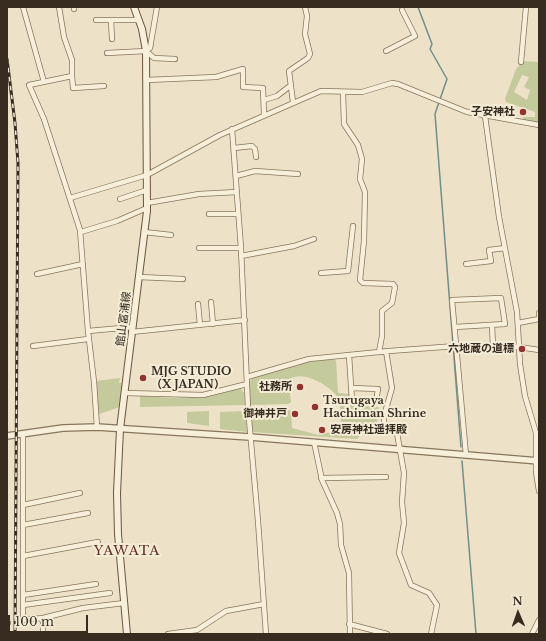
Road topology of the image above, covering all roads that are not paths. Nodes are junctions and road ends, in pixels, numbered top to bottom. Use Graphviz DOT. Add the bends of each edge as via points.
graph roads {
  1 [pos="23,7"];
  2 [pos="59,7"];
  3 [pos="134,7"];
  4 [pos="157,7"];
  5 [pos="305,7"];
  6 [pos="526,7"];
  7 [pos="402,10"];
  8 [pos="96,20"];
  9 [pos="111,20"];
  10 [pos="139,20"];
  11 [pos="112,39"];
  12 [pos="146,51"];
  13 [pos="386,51"];
  14 [pos="107,53"];
  15 [pos="175,59"];
  16 [pos="521,62"];
  17 [pos="72,76"];
  18 [pos="147,80"];
  19 [pos="44,82"];
  20 [pos="104,86"];
  21 [pos="290,86"];
  22 [pos="343,92"];
  23 [pos="264,100"];
  24 [pos="293,102"];
  25 [pos="264,115"];
  26 [pos="485,116"];
  27 [pos="539,125"];
  28 [pos="232,129"];
  29 [pos="234,148"];
  30 [pos="256,156"];
  31 [pos="298,174"];
  32 [pos="147,175"];
  33 [pos="236,176"];
  34 [pos="147,190"];
  35 [pos="237,192"];
  36 [pos="70,198"];
  37 [pos="120,199"];
  38 [pos="147,205"];
  39 [pos="209,214"];
  40 [pos="238,214"];
  41 [pos="352,226"];
  42 [pos="80,232"];
  43 [pos="144,232"];
  44 [pos="171,235"];
  45 [pos="314,239"];
  46 [pos="199,248"];
  47 [pos="241,248"];
  48 [pos="505,248"];
  49 [pos="241,256"];
  50 [pos="83,264"];
  51 [pos="466,264"];
  52 [pos="320,273"];
  53 [pos="37,274"];
  54 [pos="139,277"];
  55 [pos="183,279"];
  56 [pos="212,302"];
  57 [pos="198,304"];
  58 [pos="539,313"];
  59 [pos="245,320"];
  60 [pos="518,323"];
  61 [pos="213,324"];
  62 [pos="200,325"];
  63 [pos="492,325"];
  64 [pos="455,327"];
  65 [pos="132,330"];
  66 [pos="88,331"];
  67 [pos="88,339"];
  68 [pos="33,346"];
  69 [pos="454,346"];
  70 [pos="493,347"];
  71 [pos="519,347"];
  72 [pos="539,350"];
  73 [pos="386,351"];
  74 [pos="379,352"];
  75 [pos="349,355"];
  76 [pos="247,377"];
  77 [pos="247,384"];
  78 [pos="352,388"];
  79 [pos="124,393"];
  80 [pos="377,395"];
  81 [pos="352,401"];
  82 [pos="97,427"];
  83 [pos="120,429"];
  84 [pos="23,434"];
  85 [pos="7,436"];
  86 [pos="250,437"];
  87 [pos="314,442"];
  88 [pos="401,449"];
  89 [pos="466,454"];
  90 [pos="537,460"];
  91 [pos="386,477"];
  92 [pos="321,478"];
  93 [pos="539,491"];
  94 [pos="80,493"];
  95 [pos="23,505"];
  96 [pos="88,513"];
  97 [pos="23,525"];
  98 [pos="98,542"];
  99 [pos="23,556"];
  100 [pos="96,584"];
  101 [pos="110,593"];
  102 [pos="23,595"];
  103 [pos="124,602"];
  104 [pos="264,604"];
  105 [pos="23,605"];
  106 [pos="43,618"];
  107 [pos="539,620"];
  108 [pos="350,624"];
  109 [pos="43,634"];
  110 [pos="127,634"];
  111 [pos="168,634"];
  112 [pos="266,634"];
  113 [pos="350,634"];
  114 [pos="387,634"];
  115 [pos="431,634"];
  116 [pos="532,634"];
  1 -- 19 [label="street"];
  2 -- 17 [label="street" via="64,37 72,60"];
  3 -- 10 [label="main road, 館山富浦線"];
  4 -- 12 [label="street" via="150,48"];
  5 -- 21 [label="street" via="305,34 310,54 289,71"];
  6 -- 16 [label="street"];
  7 -- 13 [label="street" via="415,36"];
  8 -- 9 [label="street"];
  9 -- 10 [label="street"];
  9 -- 11 [label="street"];
  10 -- 12 [label="main road, 館山富浦線"];
  12 -- 14 [label="street"];
  12 -- 15 [label="street" via="154,58"];
  12 -- 18 [label="main road, 館山富浦線"];
  17 -- 19 [label="street"];
  17 -- 20 [label="street" via="73,88"];
  18 -- 23 [label="street" via="216,77 243,69 243,87 263,88"];
  18 -- 32 [label="main road, 館山富浦線"];
  19 -- 36 [label="street" via="30,85"];
  21 -- 23 [label="street" via="277,96"];
  21 -- 24 [label="street"];
  22 -- 24 [label="street" via="321,91"];
  22 -- 26 [label="street" via="362,92 392,83 410,87 458,109"];
  22 -- 74 [label="street" via="344,124 358,145 362,159 360,179 365,192 360,280 363,283 393,284 395,287 392,303 382,311"];
  23 -- 25 [label="street"];
  24 -- 25 [label="street"];
  25 -- 28 [label="street"];
  26 -- 27 [label="street"];
  26 -- 48 [label="street"];
  28 -- 29 [label="street"];
  28 -- 32 [label="street"];
  29 -- 30 [label="street" via="252,146"];
  29 -- 33 [label="street"];
  31 -- 33 [label="street" via="255,171"];
  32 -- 34 [label="main road, 館山富浦線"];
  32 -- 36 [label="street"];
  33 -- 35 [label="street"];
  34 -- 37 [label="street"];
  34 -- 38 [label="main road, 館山富浦線"];
  35 -- 38 [label="street" via="199,194"];
  35 -- 40 [label="street"];
  36 -- 42 [label="street"];
  38 -- 42 [label="street" via="117,221"];
  38 -- 43 [label="main road, 館山富浦線"];
  39 -- 40 [label="street"];
  40 -- 47 [label="street"];
  41 -- 52 [label="street" via="348,271"];
  42 -- 50 [label="street"];
  43 -- 44 [label="street"];
  43 -- 54 [label="main road, 館山富浦線"];
  45 -- 49 [label="street" via="294,246"];
  46 -- 47 [label="street"];
  47 -- 49 [label="street"];
  48 -- 51 [label="street" via="489,250 490,261"];
  48 -- 60 [label="street"];
  49 -- 59 [label="street"];
  50 -- 53 [label="street"];
  50 -- 66 [label="street"];
  54 -- 55 [label="street"];
  54 -- 65 [label="main road, 館山富浦線"];
  56 -- 61 [label="street"];
  57 -- 62 [label="street"];
  58 -- 60 [label="street" via="539,319"];
  59 -- 61 [label="street"];
  59 -- 76 [label="street"];
  60 -- 71 [label="street"];
  61 -- 62 [label="street"];
  62 -- 65 [label="street"];
  63 -- 64 [label="street"];
  63 -- 64 [label="street" via="505,324 501,298 452,300"];
  63 -- 70 [label="street"];
  64 -- 69 [label="street"];
  65 -- 66 [label="street"];
  65 -- 79 [label="main road, 館山富浦線"];
  66 -- 67 [label="street"];
  67 -- 68 [label="street"];
  67 -- 82 [label="street"];
  69 -- 70 [label="street"];
  69 -- 73 [label="street"];
  69 -- 89 [label="street"];
  70 -- 71 [label="street"];
  71 -- 72 [label="street"];
  71 -- 90 [label="street" via="525,396 536,432"];
  73 -- 74 [label="street"];
  73 -- 88 [label="street" via="392,388 384,424 396,433"];
  74 -- 75 [label="street"];
  75 -- 76 [label="street" via="309,360"];
  75 -- 78 [label="street"];
  76 -- 77 [label="street"];
  77 -- 79 [label="street" via="203,395"];
  77 -- 86 [label="street"];
  78 -- 80 [label="street" via="378,389"];
  78 -- 81 [label="street"];
  79 -- 83 [label="main road, 館山富浦線"];
  82 -- 83 [label="street"];
  82 -- 84 [label="street" via="63,428"];
  83 -- 86 [label="street"];
  83 -- 103 [label="main road, 館山富浦線" via="117,519"];
  84 -- 85 [label="street"];
  84 -- 95 [label="street"];
  86 -- 87 [label="street"];
  86 -- 104 [label="street"];
  87 -- 88 [label="street"];
  87 -- 92 [label="street"];
  88 -- 89 [label="street"];
  88 -- 115 [label="street" via="404,473 404,523 399,554 411,585 429,593 437,605"];
  89 -- 90 [label="street"];
  90 -- 93 [label="street"];
  91 -- 92 [label="street"];
  92 -- 108 [label="street" via="338,513 341,545 349,573"];
  94 -- 95 [label="street"];
  95 -- 97 [label="street"];
  96 -- 97 [label="street"];
  97 -- 99 [label="street"];
  98 -- 99 [label="street"];
  99 -- 102 [label="street"];
  100 -- 102 [label="street"];
  101 -- 105 [label="street"];
  102 -- 105 [label="street"];
  103 -- 106 [label="street" via="83,608"];
  103 -- 110 [label="main road, 館山富浦線"];
  104 -- 111 [label="street" via="226,611 197,630"];
  104 -- 112 [label="street"];
  105 -- 106 [label="street" via="23,620"];
  106 -- 109 [label="street"];
  107 -- 116 [label="street"];
  108 -- 113 [label="street"];
  108 -- 114 [label="street"];
}
